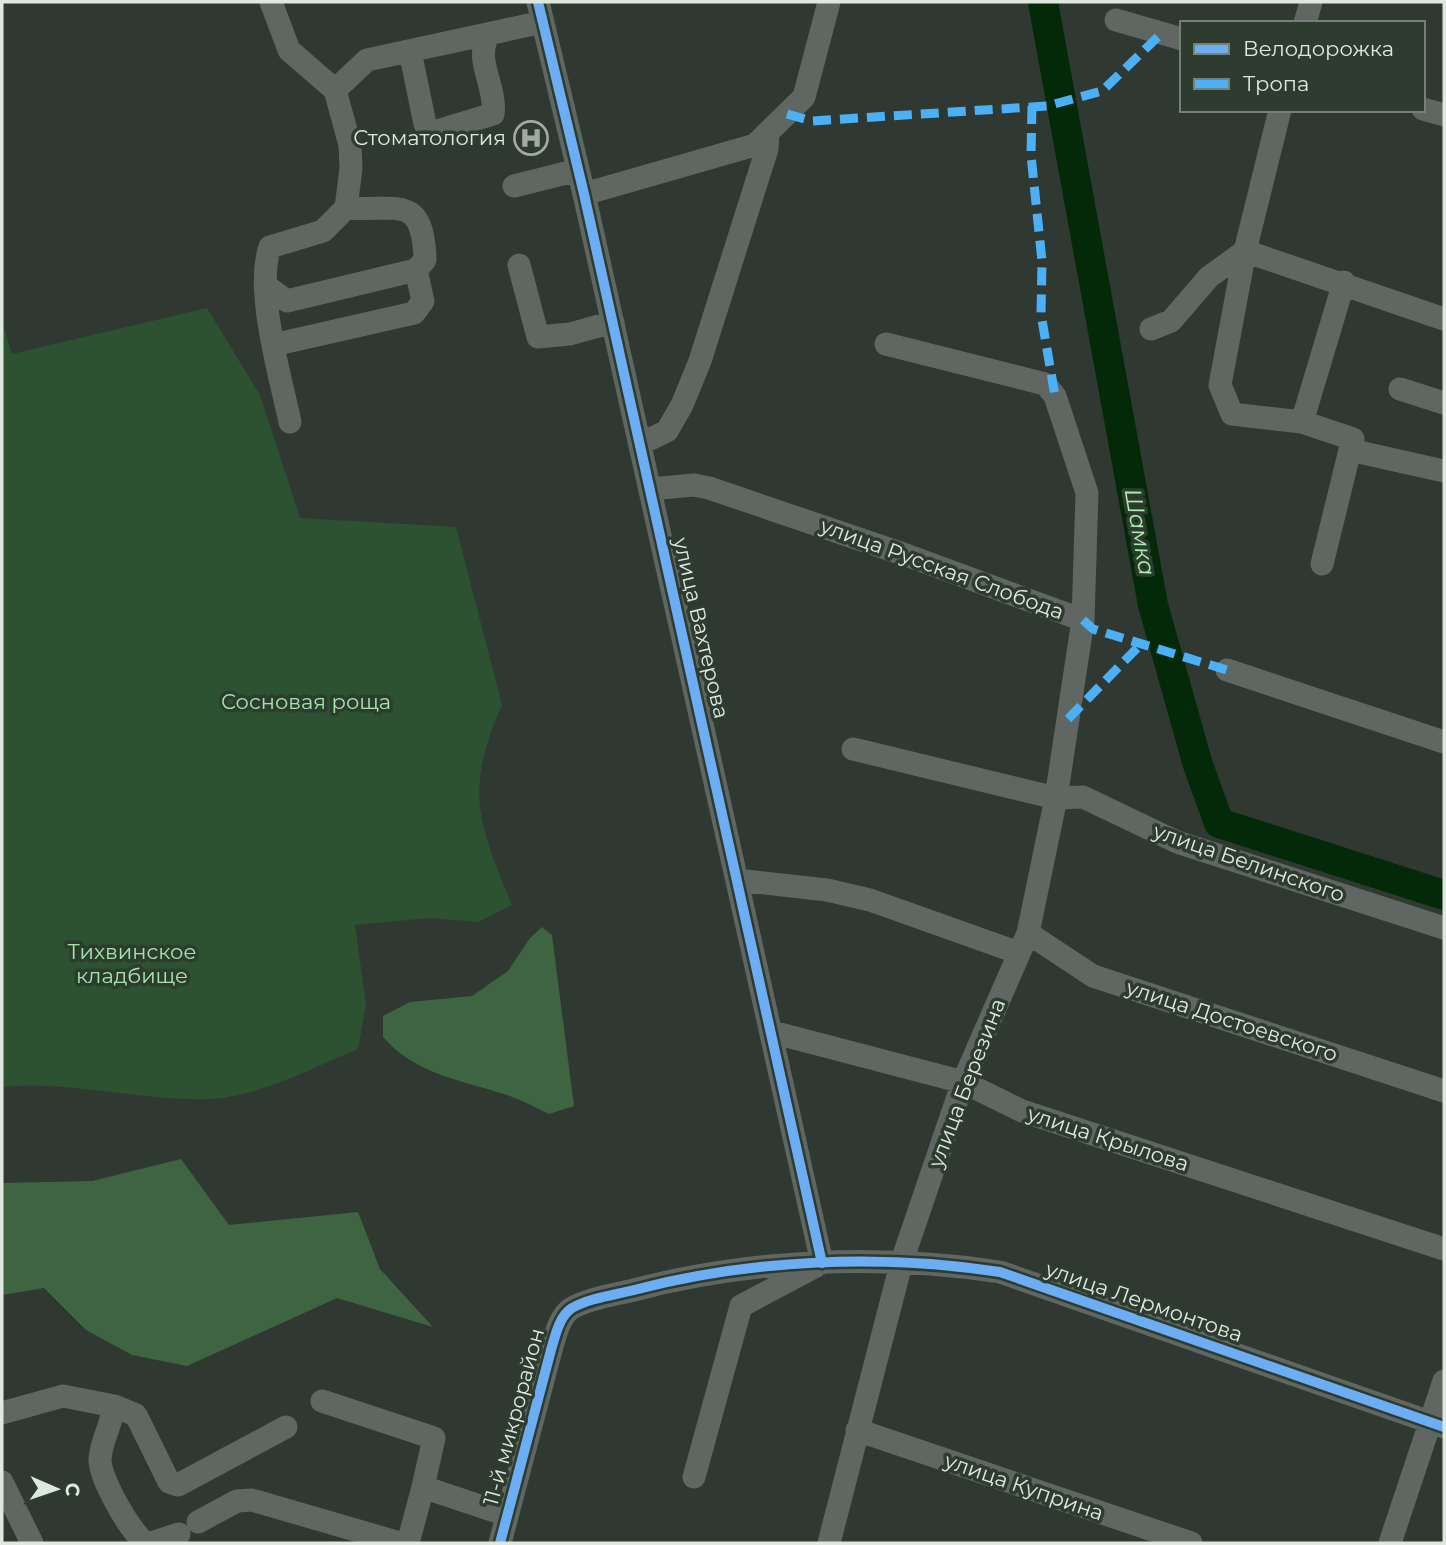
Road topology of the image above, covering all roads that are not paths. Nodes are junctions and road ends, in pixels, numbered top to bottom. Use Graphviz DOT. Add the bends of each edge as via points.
graph roads {
  1 [pos="271,2"];
  2 [pos="830,2"];
  3 [pos="1311,2"];
  4 [pos="540,12"];
  5 [pos="1116,20"];
  6 [pos="1306,21"];
  7 [pos="489,34"];
  8 [pos="1180,38"];
  9 [pos="410,51"];
  10 [pos="335,90"];
  11 [pos="1425,110"];
  12 [pos="1280,112"];
  13 [pos="1444,115"];
  14 [pos="768,133"];
  15 [pos="579,170"];
  16 [pos="514,186"];
  17 [pos="584,194"];
  18 [pos="346,208"];
  19 [pos="1245,251"];
  20 [pos="519,265"];
  21 [pos="416,270"];
  22 [pos="1345,282"];
  23 [pos="265,285"];
  24 [pos="1444,319"];
  25 [pos="613,322"];
  26 [pos="1151,329"];
  27 [pos="886,344"];
  28 [pos="273,345"];
  29 [pos="1400,389"];
  30 [pos="1444,403"];
  31 [pos="290,422"];
  32 [pos="1302,422"];
  33 [pos="640,444"];
  34 [pos="1350,450"];
  35 [pos="1444,471"];
  36 [pos="650,488"];
  37 [pos="1322,564"];
  38 [pos="1083,620"];
  39 [pos="1227,670"];
  40 [pos="1444,742"];
  41 [pos="853,748"];
  42 [pos="1056,799"];
  43 [pos="737,880"];
  44 [pos="1444,928"];
  45 [pos="1024,943"];
  46 [pos="772,1032"];
  47 [pos="963,1082"];
  48 [pos="1444,1091"];
  49 [pos="1444,1249"];
  50 [pos="822,1263"];
  51 [pos="901,1264"];
  52 [pos="1444,1381"];
  53 [pos="322,1401"];
  54 [pos="114,1406"];
  55 [pos="2,1413"];
  56 [pos="1438,1424"];
  57 [pos="286,1427"];
  58 [pos="857,1430"];
  59 [pos="694,1476"];
  60 [pos="2,1482"];
  61 [pos="423,1488"];
  62 [pos="507,1515"];
  63 [pos="33,1543"];
  64 [pos="146,1543"];
  65 [pos="151,1543"];
  66 [pos="400,1543"];
  67 [pos="408,1543"];
  68 [pos="500,1543"];
  69 [pos="829,1543"];
  70 [pos="1188,1543"];
  71 [pos="1390,1543"];
  1 -- 10 [label="street" via="289,50"];
  2 -- 14 [label="street" via="804,97"];
  3 -- 6 [label="street"];
  4 -- 7 [label="street"];
  4 -- 15 [label="street, улица Вахтерова"];
  5 -- 8 [label="street"];
  7 -- 9 [label="street"];
  7 -- 9 [label="street" via="482,54 493,114 434,132 425,124"];
  9 -- 10 [label="street" via="368,61"];
  10 -- 18 [label="street" via="349,145"];
  11 -- 13 [label="street"];
  12 -- 19 [label="street"];
  14 -- 17 [label="street" via="755,145"];
  14 -- 33 [label="street" via="763,162 682,405 667,431"];
  15 -- 16 [label="street"];
  15 -- 17 [label="street, улица Вахтерова"];
  17 -- 25 [label="street, улица Вахтерова"];
  18 -- 21 [label="street" via="405,207 415,215 425,260"];
  18 -- 23 [label="street" via="323,231 270,247"];
  19 -- 22 [label="street"];
  19 -- 26 [label="street" via="1209,277 1171,321"];
  19 -- 32 [label="street" via="1220,385 1224,401 1232,414"];
  20 -- 25 [label="street" via="538,337"];
  21 -- 23 [label="street" via="287,301"];
  21 -- 28 [label="street" via="423,301 414,313"];
  22 -- 24 [label="street"];
  22 -- 32 [label="street"];
  23 -- 28 [label="street"];
  25 -- 33 [label="street, улица Вахтерова"];
  27 -- 38 [label="street, улица Русская Слобода" via="1045,384 1055,396 1087,492"];
  28 -- 31 [label="street"];
  29 -- 30 [label="street"];
  32 -- 34 [label="street" via="1353,439"];
  33 -- 36 [label="street, улица Вахтерова"];
  34 -- 35 [label="street"];
  34 -- 37 [label="street"];
  36 -- 38 [label="street, улица Русская Слобода" via="709,488"];
  36 -- 43 [label="street, улица Вахтерова"];
  38 -- 42 [label="street, улица Березина"];
  39 -- 40 [label="street"];
  41 -- 42 [label="street, улица Белинского"];
  42 -- 44 [label="street, улица Белинского" via="1083,797 1178,842"];
  42 -- 45 [label="street, улица Березина"];
  43 -- 45 [label="street, улица Достоевского" via="827,890"];
  43 -- 46 [label="street, улица Вахтерова"];
  45 -- 47 [label="street, улица Березина"];
  45 -- 48 [label="street, улица Достоевского" via="1093,976"];
  46 -- 47 [label="street, улица Крылова"];
  46 -- 50 [label="street, улица Вахтерова"];
  47 -- 49 [label="street, улица Крылова" via="1022,1111"];
  47 -- 51 [label="street, улица Березина"];
  50 -- 51 [label="street, улица Лермонтова"];
  50 -- 59 [label="street" via="741,1306"];
  50 -- 62 [label="street, 11-й микрорайон" via="778,1264 659,1283 570,1309 559,1324"];
  51 -- 56 [label="street, улица Лермонтова" via="1000,1272"];
  51 -- 58 [label="street, улица Березина"];
  52 -- 56 [label="street"];
  53 -- 61 [label="street" via="434,1438"];
  54 -- 55 [label="street" via="64,1396"];
  54 -- 57 [label="street" via="136,1415 169,1482 178,1485"];
  54 -- 64 [label="street" via="100,1459 136,1537"];
  56 -- 71 [label="street"];
  58 -- 69 [label="street, улица Березина"];
  58 -- 70 [label="street, улица Куприна"];
  60 -- 63 [label="street"];
  61 -- 62 [label="street"];
  61 -- 67 [label="street"];
  62 -- 68 [label="street, 11-й микрорайон"];
  65 -- 66 [label="street" via="237,1501 252,1500"];
}
